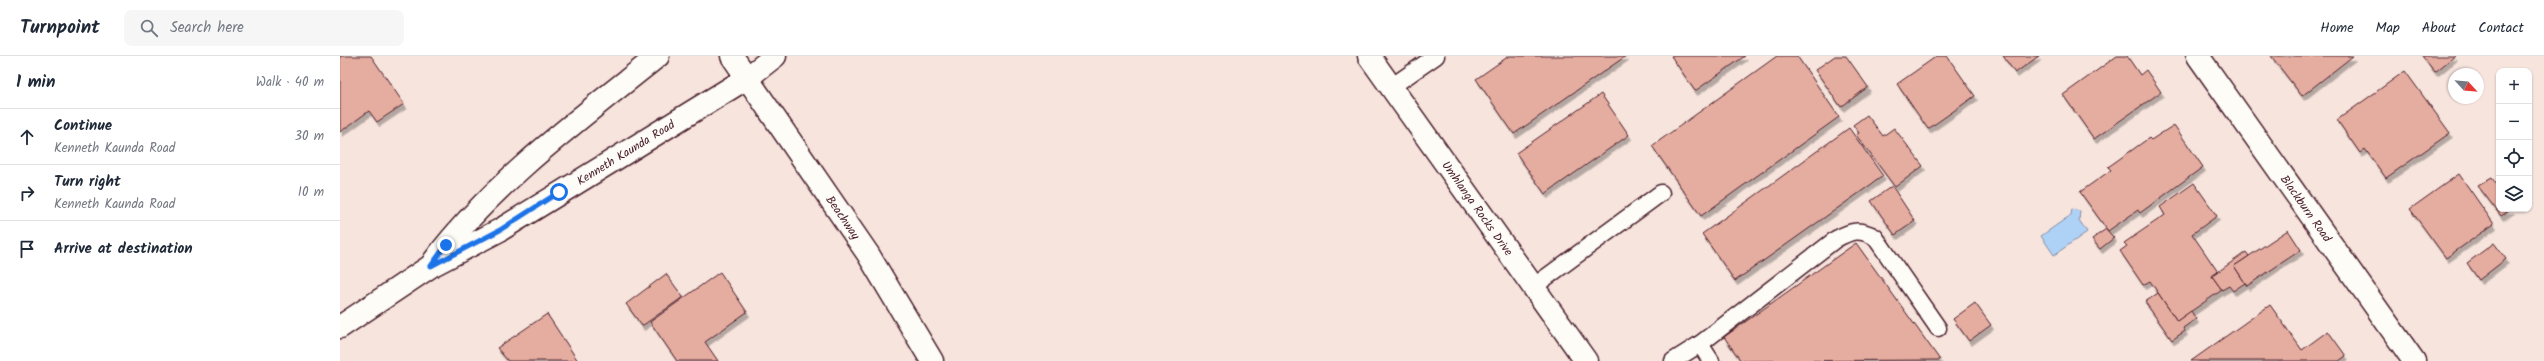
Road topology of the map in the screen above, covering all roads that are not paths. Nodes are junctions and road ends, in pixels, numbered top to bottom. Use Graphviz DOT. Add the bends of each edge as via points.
graph roads {
  1 [pos="658,56"];
  2 [pos="732,56"];
  3 [pos="775,56"];
  4 [pos="1369,56"];
  5 [pos="1436,56"];
  6 [pos="2198,56"];
  7 [pos="747,78"];
  8 [pos="1391,87"];
  9 [pos="1661,193"];
  10 [pos="431,266"];
  11 [pos="1533,287"];
  12 [pos="340,327"];
  13 [pos="1938,328"];
  14 [pos="1700,344"];
  15 [pos="932,361"];
  16 [pos="1586,361"];
  17 [pos="1673,361"];
  18 [pos="1711,361"];
  19 [pos="2414,361"];
  1 -- 10 [label="main road, Kenneth Kaunda Road" via="576,121 472,216"];
  2 -- 7 [label="main road, Beachway"];
  3 -- 7 [label="main road, Kenneth Kaunda Road"];
  4 -- 8 [label="main road, Umhlanga Rocks Drive"];
  5 -- 8 [label="lane"];
  6 -- 19 [label="main road, Blackburn Road"];
  7 -- 10 [label="main road, Kenneth Kaunda Road" via="500,230"];
  7 -- 15 [label="main road, Beachway" via="868,254"];
  8 -- 11 [label="main road, Umhlanga Rocks Drive"];
  9 -- 11 [label="lane"];
  10 -- 12 [label="main road, Kenneth Kaunda Road"];
  11 -- 16 [label="main road, Umhlanga Rocks Drive"];
  13 -- 14 [label="lane" via="1875,237 1864,231 1853,230 1836,239"];
  14 -- 17 [label="lane"];
  14 -- 18 [label="lane"];
}
